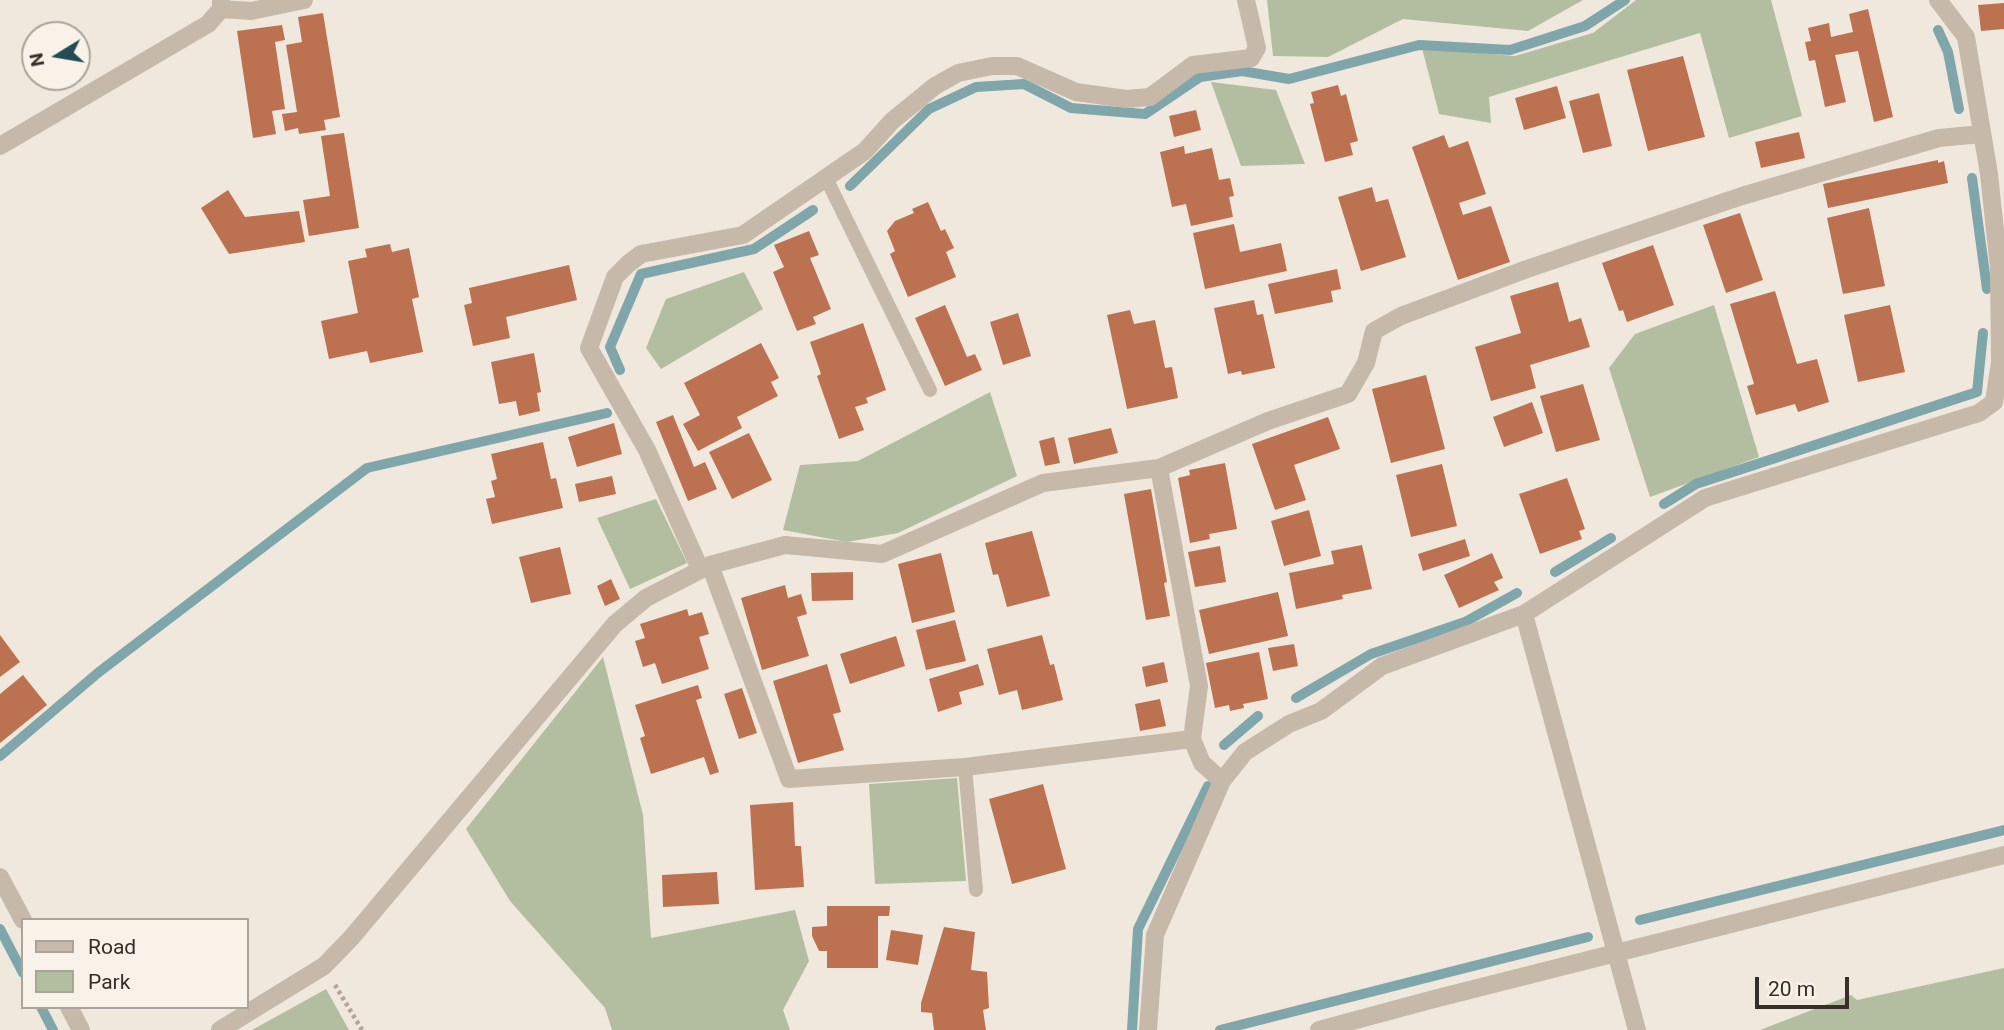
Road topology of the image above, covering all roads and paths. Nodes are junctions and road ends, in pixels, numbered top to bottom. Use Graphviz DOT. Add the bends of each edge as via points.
graph roads {
  1 [pos="304,0"];
  2 [pos="1246,0"];
  3 [pos="1938,0"];
  4 [pos="221,5"];
  5 [pos="1982,134"];
  6 [pos="0,146"];
  7 [pos="1997,176"];
  8 [pos="826,178"];
  9 [pos="929,390"];
  10 [pos="1159,468"];
  11 [pos="705,567"];
  12 [pos="1524,614"];
  13 [pos="1192,739"];
  14 [pos="965,767"];
  15 [pos="1222,781"];
  16 [pos="2004,855"];
  17 [pos="0,877"];
  18 [pos="976,890"];
  19 [pos="22,918"];
  20 [pos="1616,954"];
  21 [pos="324,966"];
  22 [pos="70,1009"];
  23 [pos="81,1030"];
  24 [pos="220,1030"];
  25 [pos="362,1030"];
  26 [pos="1148,1030"];
  27 [pos="1319,1030"];
  28 [pos="1637,1030"];
  1 -- 4 [label="street" via="251,11"];
  2 -- 8 [label="street" via="1257,48 1251,58 1193,65 1150,97 1126,99 1076,92 1017,66 958,73 935,86 892,121 865,151"];
  3 -- 5 [label="street" via="1966,37"];
  4 -- 6 [label="street" via="208,24"];
  5 -- 7 [label="street"];
  5 -- 10 [label="street" via="1939,138 1742,196 1401,316 1374,331 1366,363 1348,394 1268,421"];
  7 -- 12 [label="street" via="2000,362 1994,402 1979,413 1706,498"];
  8 -- 9 [label="lane"];
  8 -- 11 [label="street" via="743,235 641,254 615,277 589,348 647,450"];
  10 -- 11 [label="street" via="1043,483 882,554 785,545"];
  10 -- 13 [label="street" via="1199,686"];
  11 -- 14 [label="street" via="789,779"];
  11 -- 21 [label="street" via="646,598 615,624"];
  12 -- 15 [label="street" via="1382,666 1321,711 1289,724 1245,752"];
  12 -- 20 [label="street"];
  13 -- 14 [label="street"];
  13 -- 15 [label="street" via="1202,763"];
  14 -- 18 [label="lane"];
  15 -- 26 [label="street" via="1155,935"];
  16 -- 20 [label="street"];
  17 -- 19 [label="street"];
  20 -- 27 [label="street"];
  20 -- 28 [label="street"];
  21 -- 24 [label="street"];
  21 -- 25 [label="path"];
  22 -- 23 [label="street"];
}
